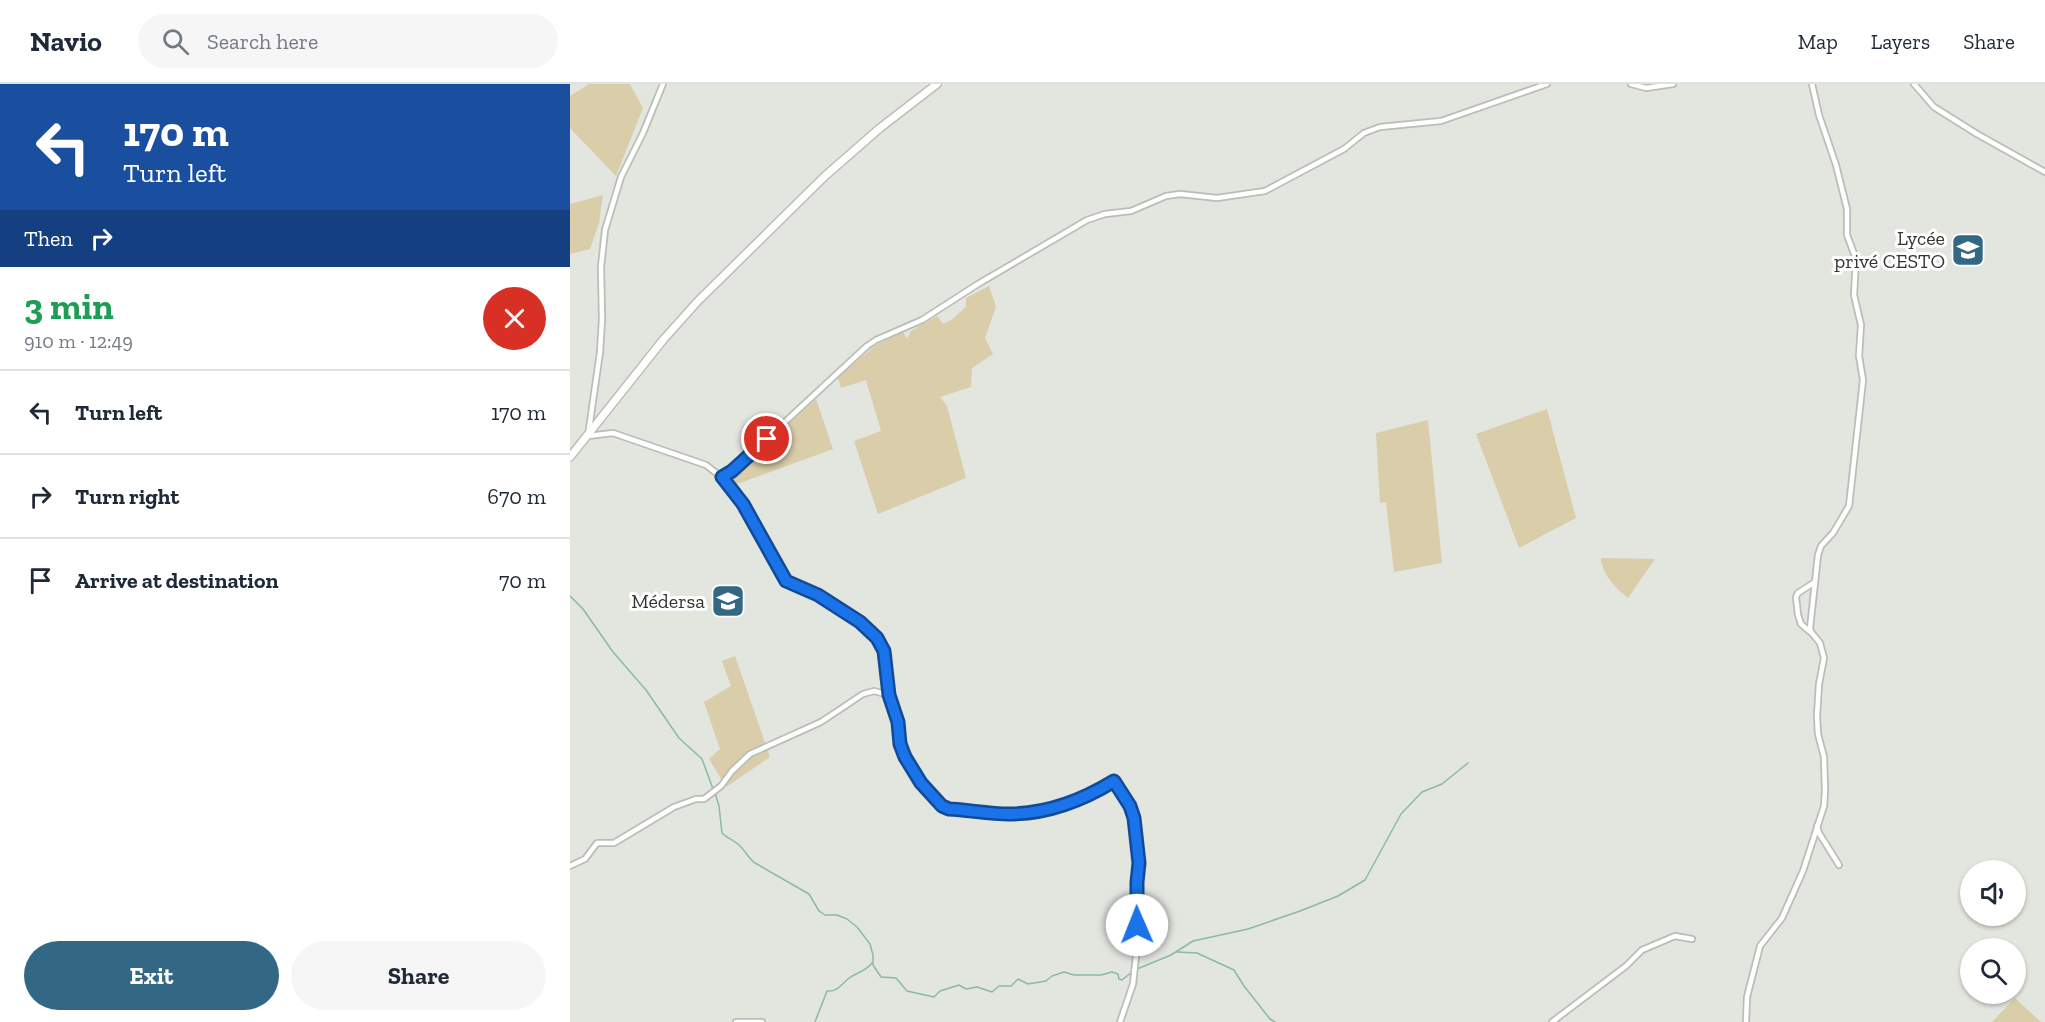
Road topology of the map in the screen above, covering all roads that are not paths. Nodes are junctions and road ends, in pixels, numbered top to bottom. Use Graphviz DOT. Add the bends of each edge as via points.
graph roads {
  1 [pos="663,84"];
  2 [pos="937,84"];
  3 [pos="1547,84"];
  4 [pos="1631,84"];
  5 [pos="1673,84"];
  6 [pos="1812,84"];
  7 [pos="1914,84"];
  8 [pos="2045,172"];
  9 [pos="588,436"];
  10 [pos="570,457"];
  11 [pos="722,477"];
  12 [pos="1815,582"];
  13 [pos="1810,632"];
  14 [pos="889,695"];
  15 [pos="1817,826"];
  16 [pos="570,866"];
  17 [pos="1839,866"];
  18 [pos="1692,939"];
  19 [pos="736,1022"];
  20 [pos="762,1022"];
  21 [pos="1120,1022"];
  22 [pos="1552,1022"];
  23 [pos="1746,1022"];
  1 -- 9 [label="street" via="621,177 605,230 600,352"];
  2 -- 9 [label="main road" via="825,176 721,278 663,340"];
  3 -- 11 [label="street" via="1441,121 1380,127 1364,133 1327,159 1265,191 1217,198 1166,196 1131,211 1087,220 922,320 867,346"];
  4 -- 5 [label="street" via="1646,88"];
  6 -- 12 [label="street" via="1847,209 1846,235 1856,259 1854,295 1861,325 1859,356 1863,380 1849,506 1821,546"];
  7 -- 8 [label="street" via="1934,107"];
  9 -- 10 [label="main road"];
  9 -- 11 [label="street" via="613,433 630,437 706,465"];
  11 -- 14 [label="street" via="743,504 786,581 827,601 877,638 884,651"];
  12 -- 13 [label="street"];
  12 -- 13 [label="street" via="1796,597 1801,624"];
  13 -- 15 [label="street" via="1820,643 1824,658 1817,716 1825,791"];
  14 -- 16 [label="street" via="874,691 863,694 821,722 750,754 704,799 674,807 614,843 597,843 585,859"];
  14 -- 21 [label="street" via="905,757 921,783 949,809 1019,814 1092,795 1114,781 1134,818 1139,863 1133,984"];
  15 -- 17 [label="street"];
  15 -- 23 [label="street" via="1782,918 1760,946 1747,997"];
  18 -- 22 [label="street" via="1675,936 1642,950"];
  19 -- 20 [label="street"];
}
